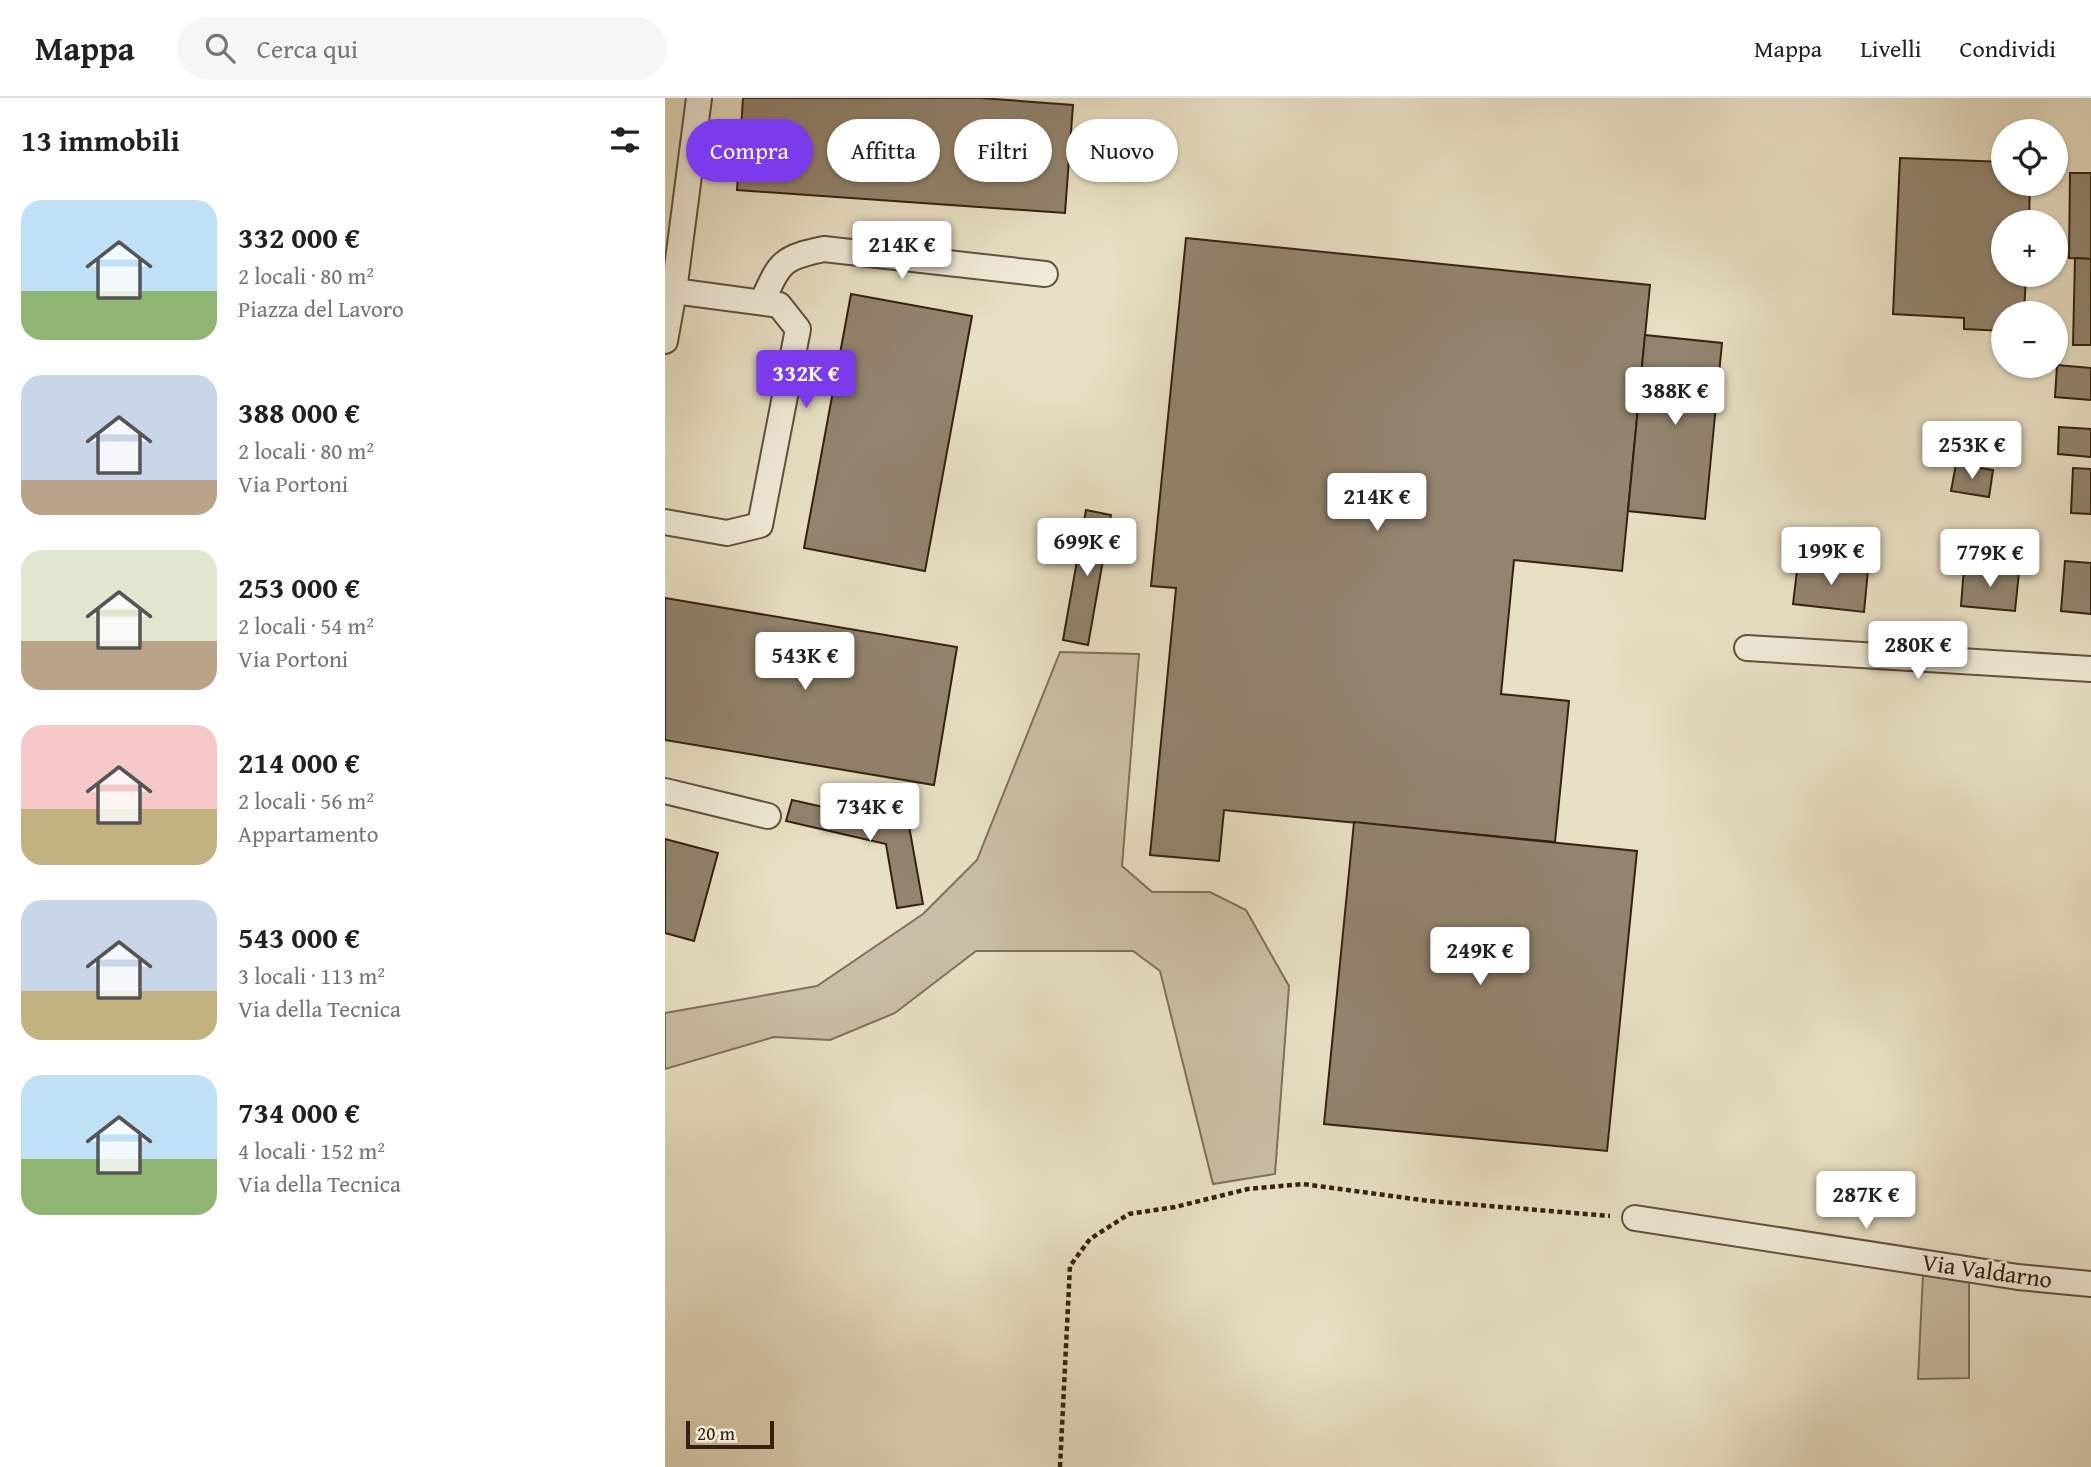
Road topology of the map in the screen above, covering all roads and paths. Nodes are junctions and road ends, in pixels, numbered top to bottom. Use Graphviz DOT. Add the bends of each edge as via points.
graph roads {
  1 [pos="699,98"];
  2 [pos="1045,274"];
  3 [pos="670,293"];
  4 [pos="762,302"];
  5 [pos="665,341"];
  6 [pos="665,522"];
  7 [pos="1747,648"];
  8 [pos="2091,669"];
  9 [pos="665,791"];
  10 [pos="768,816"];
  11 [pos="1635,1217"];
  12 [pos="2091,1284"];
  13 [pos="1060,1467"];
  1 -- 3 [label="street"];
  2 -- 4 [label="street" via="824,249 795,255 778,268"];
  3 -- 4 [label="street"];
  3 -- 5 [label="street"];
  4 -- 6 [label="street" via="779,304 799,329 760,524 727,533"];
  7 -- 8 [label="street"];
  9 -- 10 [label="street"];
  11 -- 12 [label="street, Via Valdarno" via="2018,1278"];
  11 -- 13 [label="path" via="1429,1202 1303,1184 1248,1189 1129,1214 1090,1240 1070,1266"];
}
